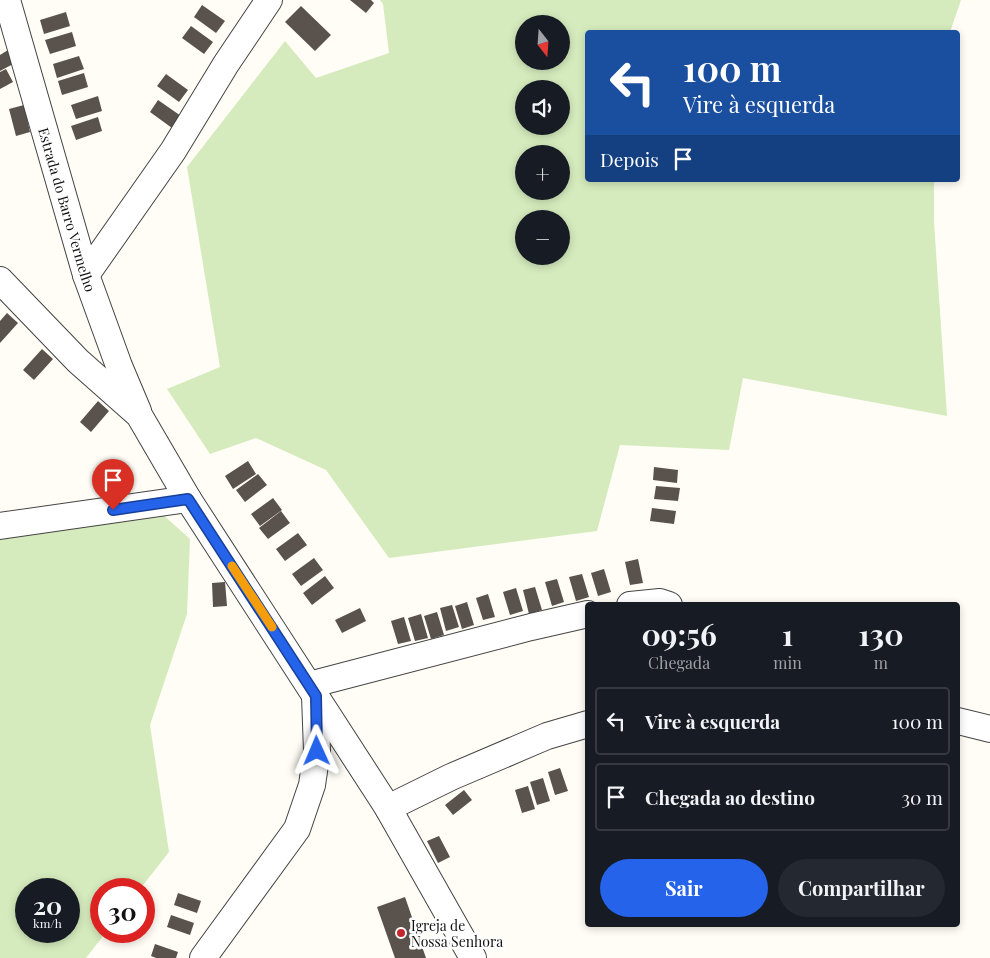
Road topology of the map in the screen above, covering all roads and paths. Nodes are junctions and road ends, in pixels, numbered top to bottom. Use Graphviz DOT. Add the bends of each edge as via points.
graph roads {
  1 [pos="269,0"];
  2 [pos="5,6"];
  3 [pos="86,275"];
  4 [pos="0,280"];
  5 [pos="140,415"];
  6 [pos="188,499"];
  7 [pos="0,526"];
  8 [pos="585,615"];
  9 [pos="312,691"];
  10 [pos="960,722"];
  11 [pos="585,725"];
  12 [pos="990,729"];
  13 [pos="388,808"];
  14 [pos="203,958"];
  15 [pos="474,958"];
  1 -- 3 [label="street" via="173,151"];
  2 -- 3 [label="street, Estrada do Barro Vermelho"];
  3 -- 5 [label="street, Estrada do Barro Vermelho"];
  4 -- 5 [label="street" via="78,361"];
  5 -- 6 [label="street"];
  6 -- 7 [label="street"];
  6 -- 9 [label="street"];
  8 -- 9 [label="street" via="531,627"];
  9 -- 13 [label="street"];
  9 -- 14 [label="street" via="317,751 312,785 296,829"];
  10 -- 12 [label="street"];
  11 -- 13 [label="street" via="547,736"];
  13 -- 15 [label="street"];
}
